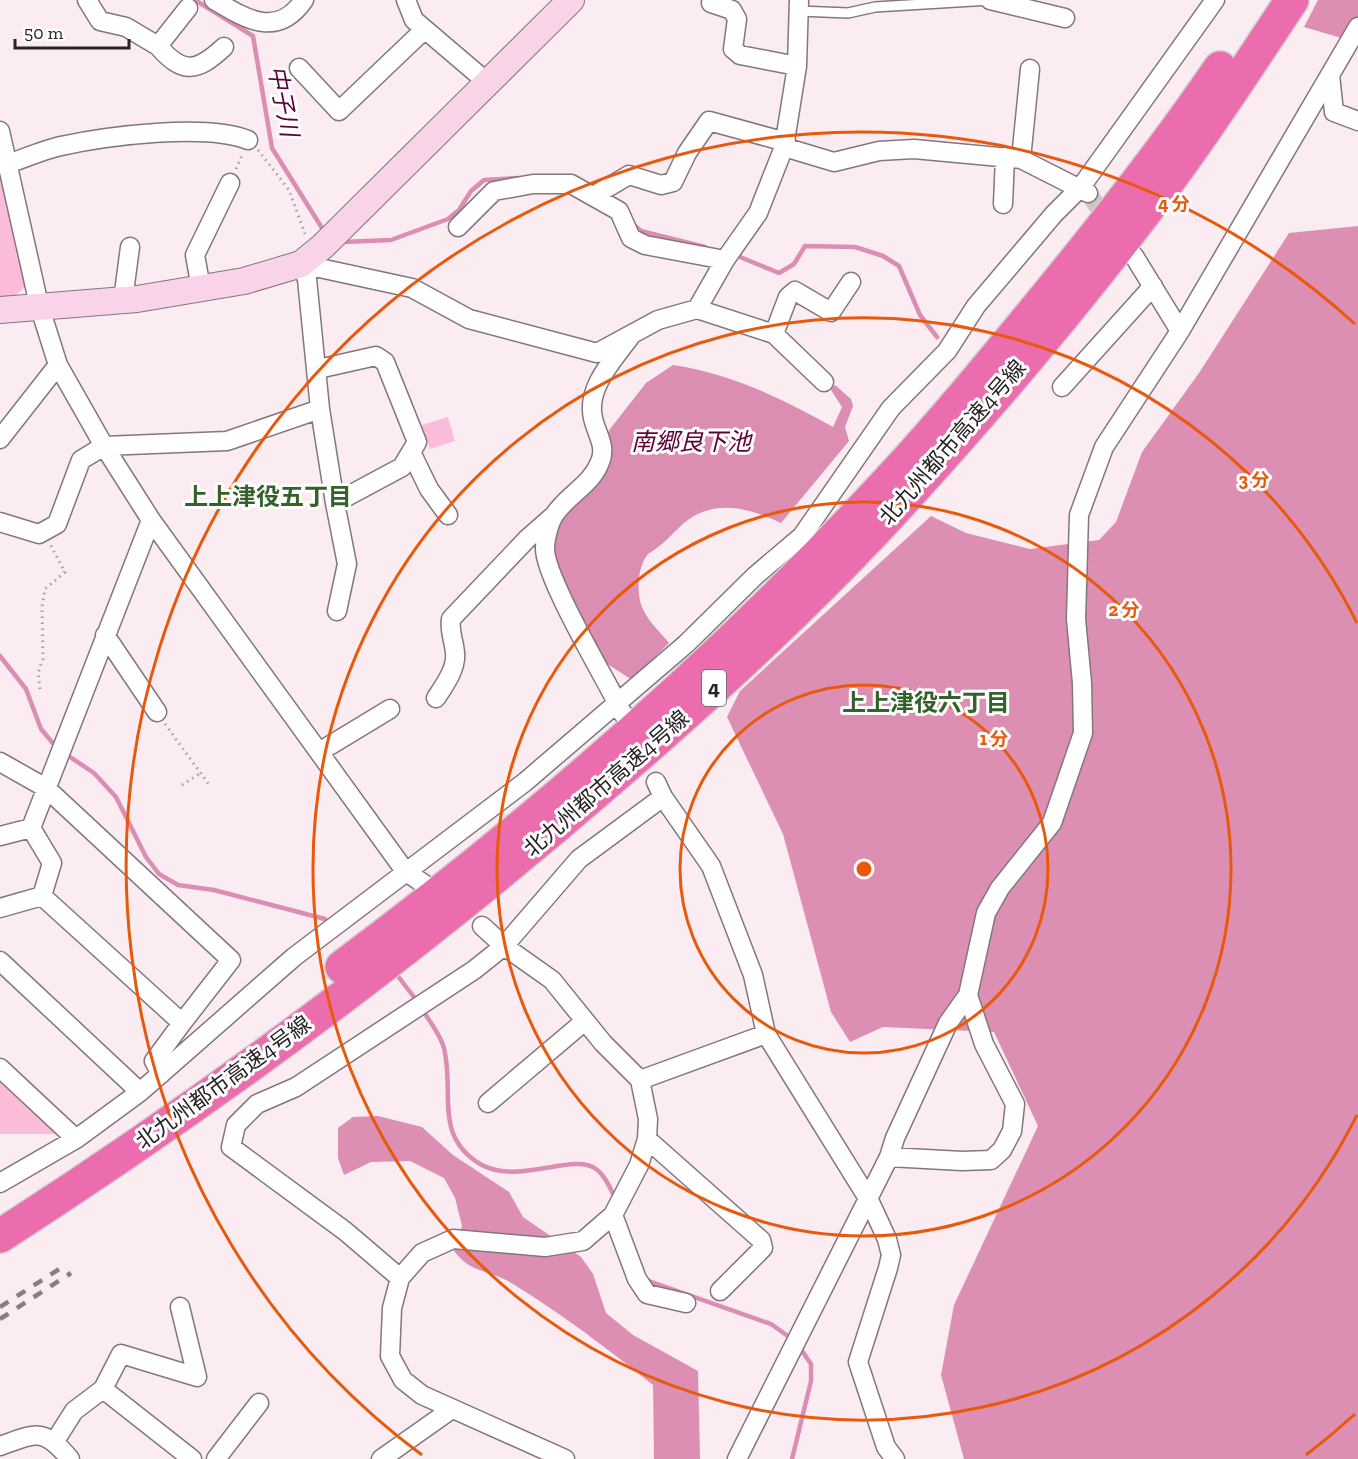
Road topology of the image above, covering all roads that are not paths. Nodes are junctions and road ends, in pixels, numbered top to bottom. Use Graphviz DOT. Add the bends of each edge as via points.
graph roads {
  1 [pos="87,0"];
  2 [pos="214,0"];
  3 [pos="304,0"];
  4 [pos="406,0"];
  5 [pos="571,0"];
  6 [pos="712,0"];
  7 [pos="990,0"];
  8 [pos="1215,0"];
  9 [pos="1265,0"];
  10 [pos="1292,0"];
  11 [pos="1027,4"];
  12 [pos="799,6"];
  13 [pos="188,8"];
  14 [pos="1065,18"];
  15 [pos="1358,27"];
  16 [pos="424,30"];
  17 [pos="158,46"];
  18 [pos="224,47"];
  19 [pos="797,66"];
  20 [pos="299,68"];
  21 [pos="1030,69"];
  22 [pos="1330,75"];
  23 [pos="488,83"];
  24 [pos="1358,121"];
  25 [pos="0,131"];
  26 [pos="248,140"];
  27 [pos="785,145"];
  28 [pos="1013,158"];
  29 [pos="8,164"];
  30 [pos="230,183"];
  31 [pos="1084,190"];
  32 [pos="595,195"];
  33 [pos="1003,204"];
  34 [pos="458,227"];
  35 [pos="130,248"];
  36 [pos="1134,256"];
  37 [pos="306,260"];
  38 [pos="725,260"];
  39 [pos="851,282"];
  40 [pos="1153,286"];
  41 [pos="201,288"];
  42 [pos="123,300"];
  43 [pos="39,304"];
  44 [pos="697,309"];
  45 [pos="0,310"];
  46 [pos="1180,331"];
  47 [pos="632,333"];
  48 [pos="774,334"];
  49 [pos="58,365"];
  50 [pos="318,369"];
  51 [pos="824,382"];
  52 [pos="1062,387"];
  53 [pos="321,409"];
  54 [pos="0,438"];
  55 [pos="104,446"];
  56 [pos="411,452"];
  57 [pos="335,503"];
  58 [pos="448,515"];
  59 [pos="552,517"];
  60 [pos="151,520"];
  61 [pos="0,522"];
  62 [pos="337,611"];
  63 [pos="105,635"];
  64 [pos="436,698"];
  65 [pos="390,709"];
  66 [pos="620,709"];
  67 [pos="157,712"];
  68 [pos="319,752"];
  69 [pos="0,762"];
  70 [pos="46,788"];
  71 [pos="31,828"];
  72 [pos="0,836"];
  73 [pos="405,871"];
  74 [pos="424,884"];
  75 [pos="42,896"];
  76 [pos="0,909"];
  77 [pos="482,926"];
  78 [pos="504,946"];
  79 [pos="0,960"];
  80 [pos="968,995"];
  81 [pos="585,1020"];
  82 [pos="182,1023"];
  83 [pos="766,1034"];
  84 [pos="0,1068"];
  85 [pos="161,1074"];
  86 [pos="640,1080"];
  87 [pos="140,1092"];
  88 [pos="489,1103"];
  89 [pos="76,1139"];
  90 [pos="647,1139"];
  91 [pos="889,1157"];
  92 [pos="0,1183"];
  93 [pos="869,1200"];
  94 [pos="0,1209"];
  95 [pos="615,1212"];
  96 [pos="0,1236"];
  97 [pos="400,1278"];
  98 [pos="720,1291"];
  99 [pos="686,1303"];
  100 [pos="180,1307"];
  101 [pos="103,1389"];
  102 [pos="259,1403"];
  103 [pos="452,1409"];
  104 [pos="56,1441"];
  105 [pos="0,1446"];
  106 [pos="536,1454"];
  107 [pos="70,1459"];
  108 [pos="192,1459"];
  109 [pos="216,1459"];
  110 [pos="381,1459"];
  111 [pos="565,1459"];
  112 [pos="737,1459"];
  113 [pos="895,1459"];
  1 -- 17 [label="street" via="100,21 126,27"];
  2 -- 3 [label="street" via="258,23 280,21"];
  4 -- 16 [label="street" via="414,20"];
  5 -- 23 [label="street"];
  6 -- 19 [label="street" via="711,3 732,10 737,19 733,49 740,55"];
  7 -- 11 [label="street"];
  7 -- 12 [label="lane" via="875,7 848,13"];
  8 -- 31 [label="street"];
  9 -- 94 [label="highway, 北九州都市高速4号線 / 4" via="1152,163 971,387 891,478 722,648 552,800 371,946 162,1099"];
  10 -- 96 [label="highway, 北九州都市高速4号線 / 4" via="1170,178 1002,387 908,495 740,664 473,896 195,1103"];
  11 -- 14 [label="street"];
  12 -- 19 [label="street"];
  13 -- 17 [label="street"];
  15 -- 22 [label="street"];
  16 -- 20 [label="street" via="339,111"];
  16 -- 23 [label="street"];
  17 -- 18 [label="street" via="172,62 188,68 206,64"];
  19 -- 27 [label="street"];
  21 -- 28 [label="street"];
  22 -- 24 [label="street" via="1334,112"];
  22 -- 46 [label="street"];
  23 -- 37 [label="street"];
  25 -- 29 [label="street"];
  26 -- 29 [label="street" via="236,135 160,134 59,146"];
  27 -- 28 [label="street" via="834,162 879,151 914,149"];
  27 -- 32 [label="street" via="709,121 673,182 661,185 629,175"];
  27 -- 38 [label="street" via="758,213"];
  28 -- 31 [label="street"];
  28 -- 33 [label="street"];
  29 -- 43 [label="street"];
  30 -- 41 [label="street" via="195,255"];
  31 -- 66 [label="street" via="1054,214 976,306 946,351 891,408 802,536 756,575"];
  32 -- 34 [label="street" via="572,184 533,184 494,191"];
  32 -- 38 [label="street" via="619,211 631,238 645,245"];
  35 -- 42 [label="street"];
  36 -- 40 [label="street"];
  37 -- 41 [label="street" via="244,281"];
  37 -- 47 [label="street" via="412,288 470,319 597,353"];
  37 -- 50 [label="street"];
  38 -- 44 [label="street"];
  39 -- 48 [label="street" via="831,312 795,291 788,297"];
  40 -- 46 [label="street"];
  40 -- 52 [label="street"];
  41 -- 42 [label="street"];
  42 -- 43 [label="street"];
  43 -- 45 [label="street"];
  43 -- 49 [label="street"];
  44 -- 47 [label="street" via="658,320"];
  44 -- 48 [label="street"];
  46 -- 80 [label="street" via="1104,447 1079,515 1076,620 1083,732 1052,823 1000,888 986,913"];
  47 -- 59 [label="street" via="592,397 602,460 591,478"];
  48 -- 51 [label="street"];
  49 -- 54 [label="street"];
  49 -- 55 [label="street"];
  50 -- 53 [label="street"];
  50 -- 56 [label="street" via="376,356 385,362 417,442"];
  53 -- 55 [label="street" via="227,441"];
  53 -- 57 [label="street"];
  55 -- 60 [label="street"];
  55 -- 61 [label="street" via="81,460 57,524 39,534"];
  56 -- 57 [label="street" via="402,467"];
  56 -- 58 [label="street" via="429,489"];
  57 -- 62 [label="street" via="347,564"];
  59 -- 64 [label="street" via="451,619 449,632 456,655"];
  59 -- 66 [label="street" via="545,549 553,579"];
  60 -- 63 [label="street"];
  60 -- 68 [label="street"];
  63 -- 67 [label="street"];
  63 -- 70 [label="street"];
  65 -- 68 [label="street"];
  66 -- 73 [label="street"];
  68 -- 73 [label="street"];
  69 -- 70 [label="street"];
  70 -- 71 [label="street"];
  70 -- 82 [label="street" via="231,960"];
  71 -- 72 [label="street"];
  71 -- 75 [label="street" via="52,863"];
  73 -- 74 [label="street"];
  73 -- 85 [label="street" via="294,957"];
  75 -- 76 [label="street"];
  75 -- 82 [label="street"];
  77 -- 78 [label="street"];
  78 -- 81 [label="street" via="552,980"];
  78 -- 83 [label="street" via="579,859 660,789 711,866 753,975"];
  78 -- 97 [label="street" via="431,1000 296,1088 257,1104 236,1125 231,1147 345,1231"];
  79 -- 87 [label="street"];
  80 -- 91 [label="street" via="948,1023"];
  80 -- 91 [label="street" via="984,1044 1015,1104 1012,1131 1002,1150 991,1160"];
  81 -- 86 [label="street"];
  81 -- 88 [label="street"];
  82 -- 85 [label="street" via="154,1061"];
  83 -- 86 [label="street"];
  83 -- 93 [label="street"];
  84 -- 89 [label="street"];
  85 -- 87 [label="street"];
  86 -- 90 [label="street" via="648,1119"];
  87 -- 89 [label="street"];
  89 -- 92 [label="street"];
  90 -- 95 [label="street"];
  90 -- 98 [label="street" via="761,1240 764,1248"];
  91 -- 93 [label="street"];
  93 -- 112 [label="street"];
  93 -- 113 [label="street" via="891,1255 858,1362 886,1447"];
  95 -- 97 [label="street" via="583,1241 573,1243 545,1247 453,1239 422,1254"];
  95 -- 99 [label="street" via="637,1279 647,1294"];
  97 -- 103 [label="street" via="392,1308 390,1356 403,1380 422,1395"];
  100 -- 101 [label="street" via="196,1377 121,1354"];
  101 -- 104 [label="street" via="74,1410"];
  101 -- 108 [label="street"];
  102 -- 109 [label="street"];
  103 -- 106 [label="street"];
  103 -- 110 [label="street"];
  104 -- 105 [label="street" via="47,1436 30,1436"];
  104 -- 107 [label="street"];
  106 -- 111 [label="street"];
}
